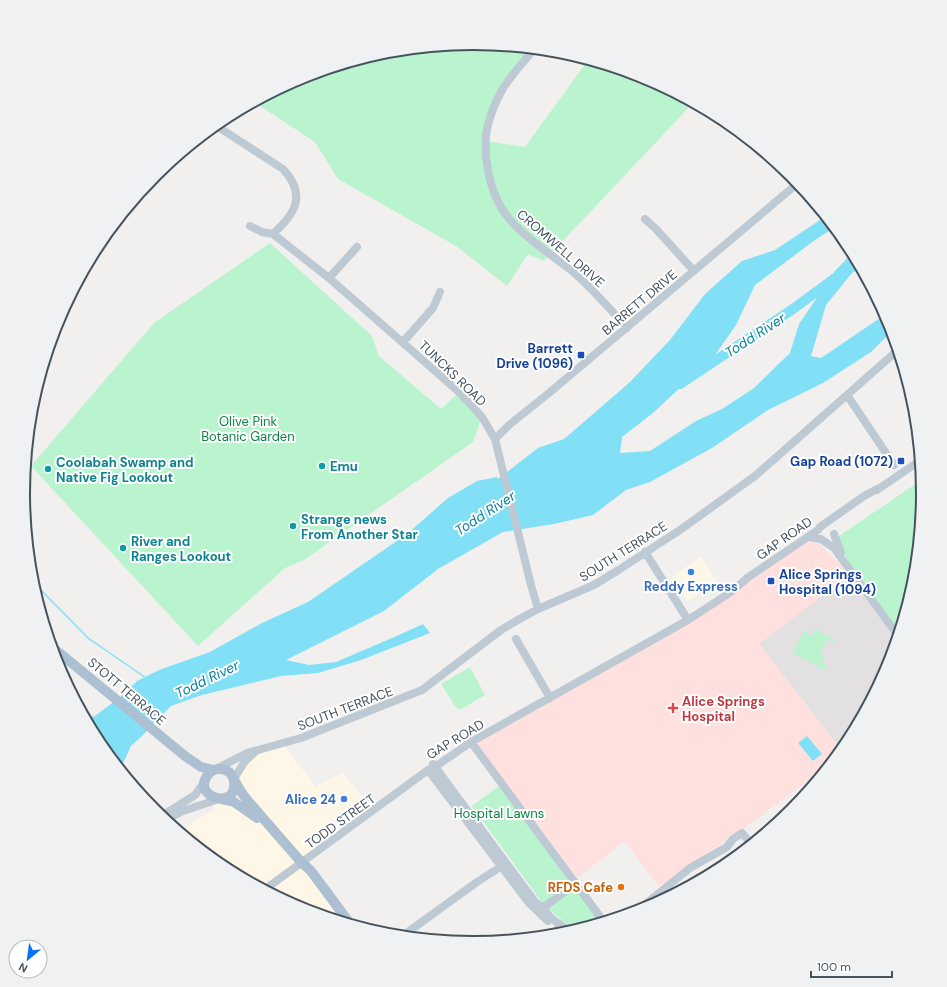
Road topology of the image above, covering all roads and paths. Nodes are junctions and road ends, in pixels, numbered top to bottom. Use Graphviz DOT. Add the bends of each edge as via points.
graph roads {
  1 [pos="530,54"];
  2 [pos="221,129"];
  3 [pos="793,187"];
  4 [pos="645,219"];
  5 [pos="250,226"];
  6 [pos="274,234"];
  7 [pos="357,247"];
  8 [pos="694,271"];
  9 [pos="329,278"];
  10 [pos="440,292"];
  11 [pos="627,328"];
  12 [pos="403,342"];
  13 [pos="894,354"];
  14 [pos="847,395"];
  15 [pos="495,439"];
  16 [pos="916,463"];
  17 [pos="894,465"];
  18 [pos="881,487"];
  19 [pos="841,515"];
  20 [pos="825,525"];
  21 [pos="834,532"];
  22 [pos="808,537"];
  23 [pos="822,540"];
  24 [pos="645,552"];
  25 [pos="846,564"];
  26 [pos="538,609"];
  27 [pos="686,618"];
  28 [pos="894,632"];
  29 [pos="516,639"];
  30 [pos="61,654"];
  31 [pos="548,696"];
  32 [pos="471,742"];
  33 [pos="263,748"];
  34 [pos="185,756"];
  35 [pos="432,767"];
  36 [pos="215,769"];
  37 [pos="234,779"];
  38 [pos="204,783"];
  39 [pos="220,799"];
  40 [pos="167,813"];
  41 [pos="171,817"];
  42 [pos="281,837"];
  43 [pos="749,840"];
  44 [pos="302,863"];
  45 [pos="503,863"];
  46 [pos="575,884"];
  47 [pos="269,887"];
  48 [pos="651,899"];
  49 [pos="541,909"];
  50 [pos="338,915"];
  51 [pos="346,918"];
  52 [pos="601,918"];
  53 [pos="560,928"];
  54 [pos="408,932"];
  1 -- 11 [label="street, CROMWELL DRIVE" via="501,92 486,135 489,173 496,200 523,233 572,271"];
  2 -- 6 [label="street" via="283,169 294,184 296,191 291,215"];
  3 -- 8 [label="street, BARRETT DRIVE"];
  4 -- 8 [label="street"];
  5 -- 6 [label="street, TUNCKS ROAD"];
  6 -- 9 [label="street, TUNCKS ROAD"];
  7 -- 9 [label="street"];
  8 -- 11 [label="street, BARRETT DRIVE"];
  9 -- 12 [label="street, TUNCKS ROAD"];
  10 -- 12 [label="street" via="433,308"];
  11 -- 15 [label="street, BARRETT DRIVE"];
  12 -- 15 [label="street, TUNCKS ROAD" via="469,402"];
  13 -- 14 [label="street, SOUTH TERRACE"];
  14 -- 17 [label="street"];
  14 -- 24 [label="street, SOUTH TERRACE" via="755,476"];
  15 -- 26 [label="street, TUNCKS ROAD"];
  16 -- 18 [label="street, GAP ROAD"];
  18 -- 19 [label="street, GAP ROAD"];
  18 -- 20 [label="street, GAP ROAD" via="864,496"];
  19 -- 20 [label="street, GAP ROAD"];
  19 -- 21 [label="street" via="836,521"];
  20 -- 21 [label="street" via="830,526"];
  20 -- 22 [label="street, GAP ROAD"];
  20 -- 23 [label="street" via="818,535"];
  21 -- 23 [label="street" via="830,540"];
  21 -- 25 [label="street"];
  22 -- 23 [label="street"];
  22 -- 27 [label="street, GAP ROAD" via="751,575 731,592"];
  23 -- 25 [label="street" via="834,548"];
  24 -- 26 [label="street, SOUTH TERRACE" via="594,585"];
  24 -- 27 [label="street"];
  25 -- 28 [label="street"];
  26 -- 33 [label="street, SOUTH TERRACE" via="501,630 422,690 301,738"];
  27 -- 31 [label="street, GAP ROAD"];
  29 -- 31 [label="street"];
  30 -- 34 [label="main road, STOTT TERRACE"];
  31 -- 32 [label="street, GAP ROAD"];
  31 -- 35 [label="street, GAP ROAD" via="465,740"];
  32 -- 35 [label="street, GAP ROAD"];
  32 -- 46 [label="street"];
  33 -- 36 [label="street, SOUTH TERRACE" via="247,752"];
  33 -- 37 [label="street, SOUTH TERRACE" via="245,761"];
  34 -- 36 [label="main road, STOTT TERRACE" via="201,767"];
  34 -- 38 [label="main road, STOTT TERRACE"];
  35 -- 44 [label="street, TODD STREET"];
  35 -- 45 [label="street"];
  36 -- 37 [label="main road" via="225,770"];
  36 -- 38 [label="main road" via="207,775"];
  37 -- 39 [label="main road" via="232,792"];
  37 -- 42 [label="main road" via="248,801"];
  38 -- 39 [label="main road" via="209,795"];
  38 -- 40 [label="street" via="195,796"];
  39 -- 41 [label="street" via="189,808"];
  39 -- 42 [label="main road" via="234,802 244,808"];
  42 -- 44 [label="main road"];
  43 -- 48 [label="street" via="742,833 727,847 690,868"];
  44 -- 47 [label="street, TODD STREET"];
  44 -- 50 [label="main road" via="307,874"];
  44 -- 51 [label="main road" via="311,871"];
  45 -- 49 [label="street" via="529,903"];
  45 -- 54 [label="street"];
  46 -- 49 [label="street"];
  46 -- 52 [label="street"];
  49 -- 53 [label="street"];
}
